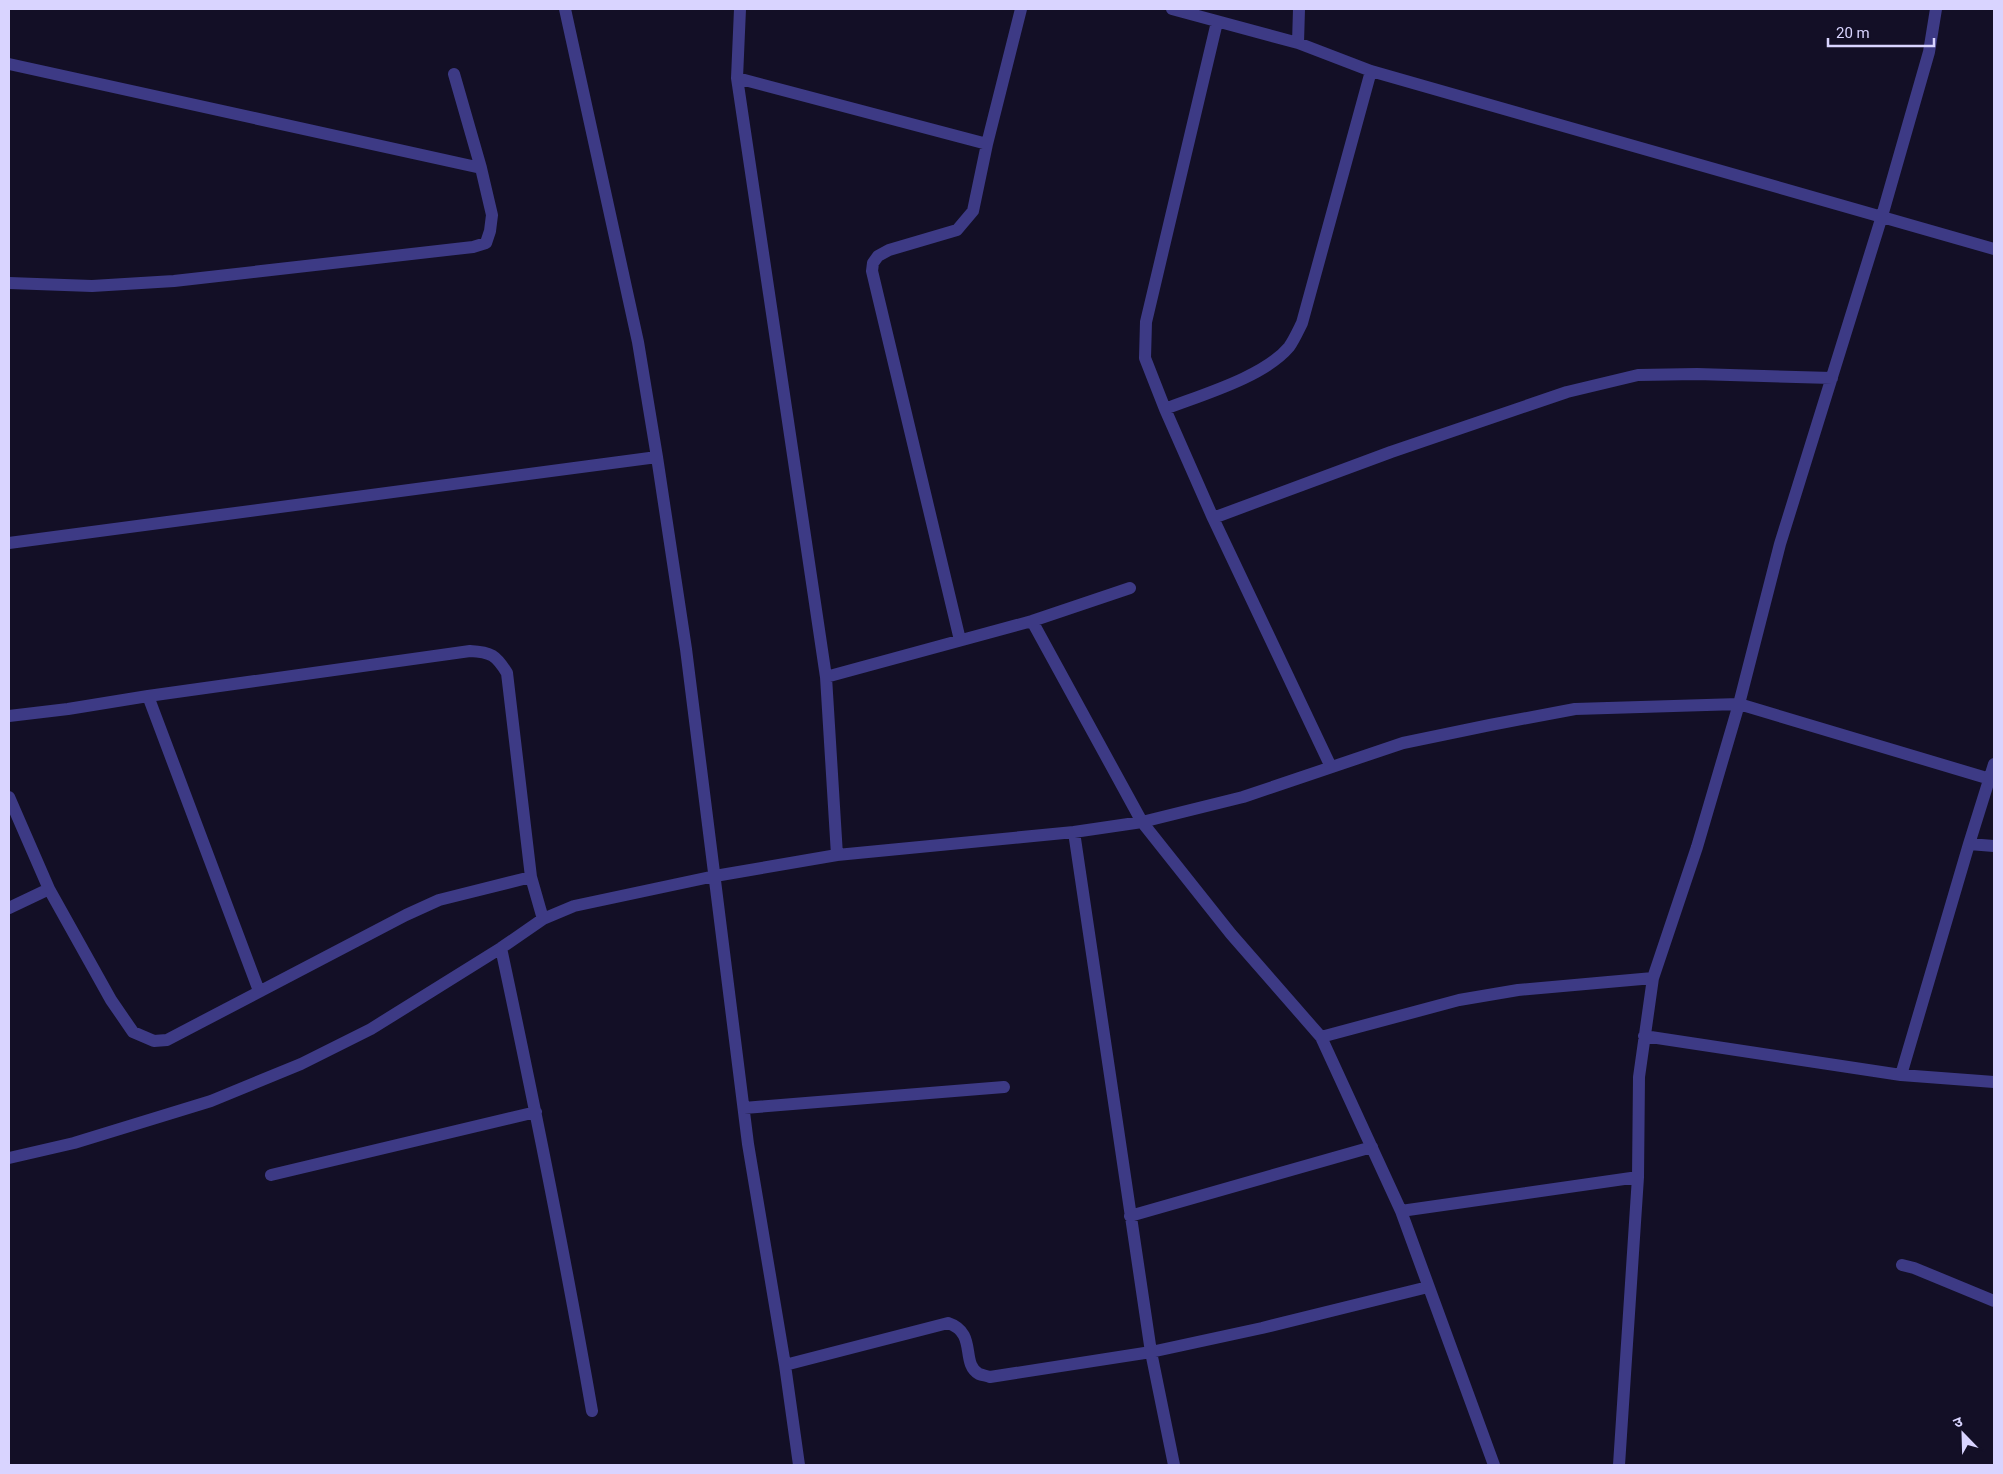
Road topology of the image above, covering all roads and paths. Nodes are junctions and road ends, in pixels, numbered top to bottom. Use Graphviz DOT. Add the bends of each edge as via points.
graph roads {
  1 [pos="565,9"];
  2 [pos="740,9"];
  3 [pos="1021,9"];
  4 [pos="1172,9"];
  5 [pos="1299,9"];
  6 [pos="1936,9"];
  7 [pos="1217,22"];
  8 [pos="1298,43"];
  9 [pos="9,64"];
  10 [pos="1371,71"];
  11 [pos="454,74"];
  12 [pos="736,78"];
  13 [pos="987,144"];
  14 [pos="481,168"];
  15 [pos="1882,216"];
  16 [pos="1994,249"];
  17 [pos="9,283"];
  18 [pos="1832,378"];
  19 [pos="1165,410"];
  20 [pos="657,457"];
  21 [pos="1213,518"];
  22 [pos="9,543"];
  23 [pos="1130,588"];
  24 [pos="1032,621"];
  25 [pos="960,640"];
  26 [pos="826,677"];
  27 [pos="148,696"];
  28 [pos="1739,704"];
  29 [pos="9,716"];
  30 [pos="1994,764"];
  31 [pos="1331,767"];
  32 [pos="1990,779"];
  33 [pos="9,796"];
  34 [pos="1142,822"];
  35 [pos="1074,832"];
  36 [pos="1969,844"];
  37 [pos="1994,846"];
  38 [pos="837,854"];
  39 [pos="532,876"];
  40 [pos="716,876"];
  41 [pos="49,889"];
  42 [pos="9,908"];
  43 [pos="543,919"];
  44 [pos="501,948"];
  45 [pos="1653,978"];
  46 [pos="259,991"];
  47 [pos="1644,1036"];
  48 [pos="1321,1037"];
  49 [pos="1901,1075"];
  50 [pos="1994,1082"];
  51 [pos="1004,1087"];
  52 [pos="744,1108"];
  53 [pos="536,1112"];
  54 [pos="1372,1147"];
  55 [pos="9,1158"];
  56 [pos="271,1175"];
  57 [pos="1638,1177"];
  58 [pos="1401,1211"];
  59 [pos="1130,1216"];
  60 [pos="1902,1265"];
  61 [pos="1428,1287"];
  62 [pos="1994,1301"];
  63 [pos="1151,1352"];
  64 [pos="785,1365"];
  65 [pos="592,1411"];
  66 [pos="799,1465"];
  67 [pos="1174,1465"];
  68 [pos="1494,1465"];
  69 [pos="1619,1465"];
  1 -- 20 [label="street" via="638,342"];
  2 -- 12 [label="street"];
  3 -- 13 [label="street"];
  4 -- 7 [label="street"];
  5 -- 8 [label="street"];
  6 -- 15 [label="street" via="1929,52"];
  7 -- 8 [label="street"];
  7 -- 19 [label="street" via="1146,322 1145,358"];
  8 -- 10 [label="street"];
  9 -- 14 [label="street"];
  10 -- 15 [label="street"];
  10 -- 19 [label="street" via="1302,323 1289,347 1270,364 1249,376"];
  11 -- 14 [label="street"];
  12 -- 13 [label="street"];
  12 -- 26 [label="street"];
  13 -- 25 [label="street" via="969,218 957,230 878,256 872,272"];
  14 -- 17 [label="street" via="492,215 486,243 473,247 174,281 92,286"];
  15 -- 16 [label="street"];
  15 -- 18 [label="street"];
  18 -- 21 [label="street" via="1638,375 1567,392"];
  18 -- 28 [label="street" via="1780,544"];
  19 -- 21 [label="street"];
  20 -- 22 [label="street"];
  20 -- 40 [label="street"];
  21 -- 31 [label="street"];
  23 -- 24 [label="street"];
  24 -- 25 [label="street"];
  24 -- 34 [label="street"];
  25 -- 26 [label="street"];
  26 -- 38 [label="street"];
  27 -- 29 [label="street"];
  27 -- 39 [label="street" via="470,651 483,652 498,659 507,673"];
  27 -- 46 [label="street"];
  28 -- 31 [label="street" via="1575,709 1403,743"];
  28 -- 32 [label="street"];
  28 -- 45 [label="street" via="1697,847"];
  30 -- 32 [label="street"];
  31 -- 34 [label="street" via="1243,797"];
  32 -- 36 [label="street"];
  33 -- 41 [label="street"];
  34 -- 35 [label="street"];
  34 -- 48 [label="street" via="1231,934"];
  35 -- 38 [label="street"];
  35 -- 59 [label="street"];
  36 -- 37 [label="street"];
  36 -- 49 [label="street"];
  38 -- 40 [label="street"];
  39 -- 43 [label="street"];
  39 -- 46 [label="street" via="439,900"];
  40 -- 43 [label="street" via="574,906"];
  40 -- 52 [label="street"];
  41 -- 42 [label="street"];
  41 -- 46 [label="street" via="111,1000 133,1032 154,1041 167,1040"];
  43 -- 44 [label="street"];
  44 -- 53 [label="street"];
  44 -- 55 [label="street" via="372,1029 301,1064 211,1101 74,1143"];
  45 -- 47 [label="street"];
  45 -- 48 [label="street" via="1518,990 1460,1000"];
  47 -- 49 [label="street"];
  47 -- 57 [label="street" via="1639,1077"];
  48 -- 54 [label="street"];
  49 -- 50 [label="street"];
  51 -- 52 [label="street"];
  52 -- 64 [label="street"];
  53 -- 56 [label="street"];
  53 -- 65 [label="street"];
  54 -- 58 [label="street"];
  54 -- 59 [label="street"];
  57 -- 58 [label="street"];
  57 -- 69 [label="street"];
  58 -- 61 [label="street"];
  59 -- 63 [label="street"];
  60 -- 62 [label="street"];
  61 -- 63 [label="street"];
  61 -- 68 [label="street"];
  63 -- 64 [label="street" via="990,1377 978,1374 972,1367 963,1332 948,1323"];
  63 -- 67 [label="street"];
  64 -- 66 [label="street"];
}
